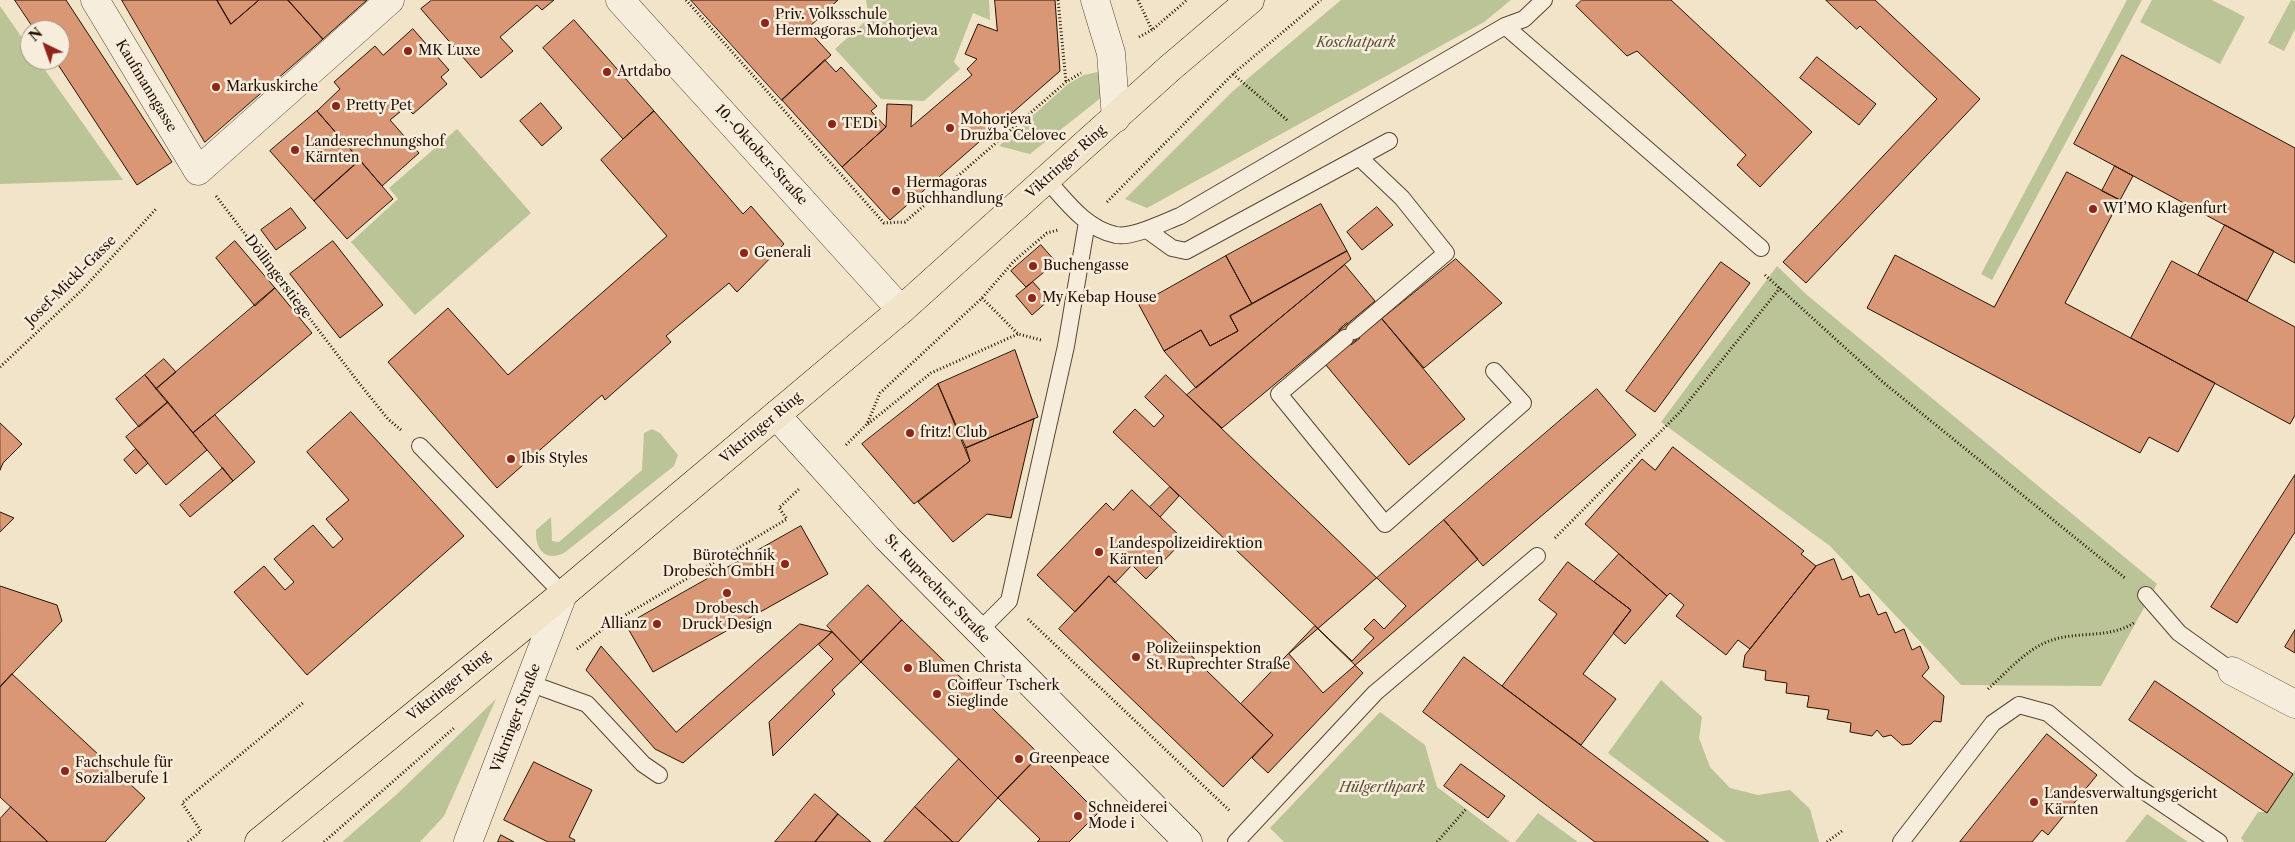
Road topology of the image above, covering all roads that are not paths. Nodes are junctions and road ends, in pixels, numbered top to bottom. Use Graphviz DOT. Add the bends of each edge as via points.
graph roads {
  1 [pos="95,0"];
  2 [pos="390,0"];
  3 [pos="620,0"];
  4 [pos="1095,0"];
  5 [pos="1250,0"];
  6 [pos="1544,0"];
  7 [pos="1505,26"];
  8 [pos="1116,118"];
  9 [pos="1389,141"];
  10 [pos="1360,158"];
  11 [pos="1047,180"];
  12 [pos="1087,222"];
  13 [pos="1147,230"];
  14 [pos="1761,248"];
  15 [pos="901,310"];
  16 [pos="1494,371"];
  17 [pos="776,416"];
  18 [pos="420,446"];
  19 [pos="1537,556"];
  20 [pos="563,594"];
  21 [pos="2151,600"];
  22 [pos="979,631"];
  23 [pos="2232,671"];
  24 [pos="531,677"];
  25 [pos="2295,704"];
  26 [pos="659,775"];
  27 [pos="472,832"];
  28 [pos="259,842"];
  29 [pos="457,842"];
  30 [pos="1188,842"];
  31 [pos="1236,842"];
  32 [pos="1901,842"];
  33 [pos="2219,842"];
  1 -- 2 [label="street, Kaufmanngasse" via="198,171"];
  3 -- 15 [label="street, 10.-Oktober-Straße"];
  4 -- 8 [label="street" via="1111,53"];
  5 -- 8 [label="main road, Viktringer Ring"];
  6 -- 7 [label="lane" via="1524,19"];
  7 -- 13 [label="lane" via="1180,216"];
  7 -- 14 [label="lane"];
  8 -- 11 [label="main road, Viktringer Ring"];
  9 -- 10 [label="lane"];
  10 -- 13 [label="lane" via="1186,252 1172,248"];
  10 -- 16 [label="lane" via="1402,198 1446,253 1279,394 1385,524 1523,403"];
  11 -- 12 [label="lane"];
  11 -- 15 [label="main road, Viktringer Ring"];
  12 -- 13 [label="lane" via="1117,235"];
  12 -- 22 [label="lane" via="1066,346 1009,601"];
  15 -- 17 [label="main road, Viktringer Ring"];
  17 -- 20 [label="main road, Viktringer Ring"];
  17 -- 22 [label="street, St. Ruprechter Straße" via="887,538"];
  18 -- 20 [label="lane"];
  19 -- 31 [label="lane" via="1375,693"];
  20 -- 24 [label="street, Viktringer Straße"];
  20 -- 28 [label="main road, Viktringer Ring"];
  21 -- 23 [label="lane" via="2179,633"];
  22 -- 30 [label="street, St. Ruprechter Straße"];
  23 -- 25 [label="street"];
  24 -- 26 [label="lane" via="588,704 643,764"];
  24 -- 27 [label="street, Viktringer Straße"];
  27 -- 29 [label="street"];
  32 -- 33 [label="lane" via="1993,723 2019,706 2048,713 2129,781"];
}
